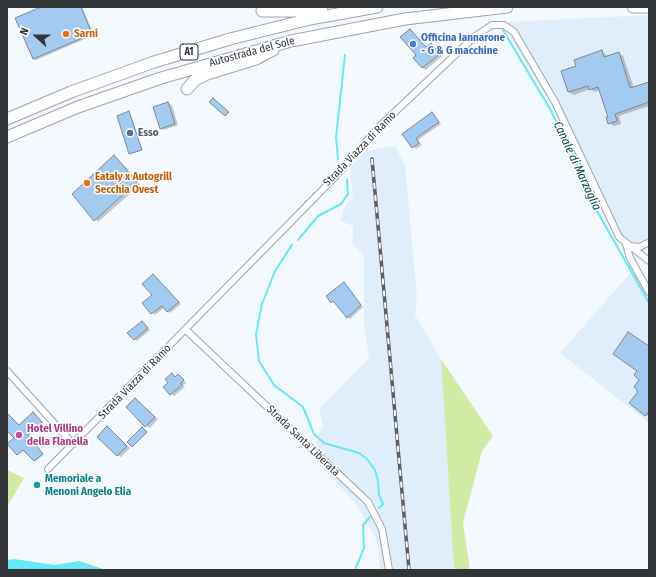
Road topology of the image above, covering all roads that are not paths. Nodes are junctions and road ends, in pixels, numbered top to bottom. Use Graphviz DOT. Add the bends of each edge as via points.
graph roads {
  1 [pos="322,7"];
  2 [pos="377,7"];
  3 [pos="507,7"];
  4 [pos="633,7"];
  5 [pos="649,7"];
  6 [pos="262,11"];
  7 [pos="291,41"];
  8 [pos="187,88"];
  9 [pos="7,119"];
  10 [pos="7,137"];
  11 [pos="649,242"];
  12 [pos="626,244"];
  13 [pos="649,261"];
  14 [pos="649,292"];
  15 [pos="186,330"];
  16 [pos="7,371"];
  17 [pos="73,444"];
  18 [pos="48,469"];
  19 [pos="389,570"];
  1 -- 6 [label="highway" via="291,12"];
  2 -- 9 [label="highway, Autostrada del Sole / A1" via="271,28 154,62 71,92"];
  3 -- 7 [label="highway, Autostrada del Sole / A1" via="405,19"];
  4 -- 5 [label="highway"];
  7 -- 8 [label="highway" via="256,59 207,74"];
  7 -- 10 [label="highway, Autostrada del Sole / A1" via="161,78 78,107"];
  11 -- 12 [label="street" via="640,246"];
  12 -- 13 [label="street, Strada Viazza di Ramo"];
  12 -- 14 [label="street, Strada Viazza di Ramo" via="630,258"];
  12 -- 15 [label="street, Strada Viazza di Ramo" via="611,222 555,102 514,32 504,25 492,25 474,37 379,127 334,178"];
  15 -- 17 [label="street, Strada Viazza di Ramo"];
  15 -- 19 [label="street, Strada Santa Liberata" via="368,502 382,529"];
  16 -- 17 [label="street"];
  17 -- 18 [label="street, Strada Viazza di Ramo"];
}
